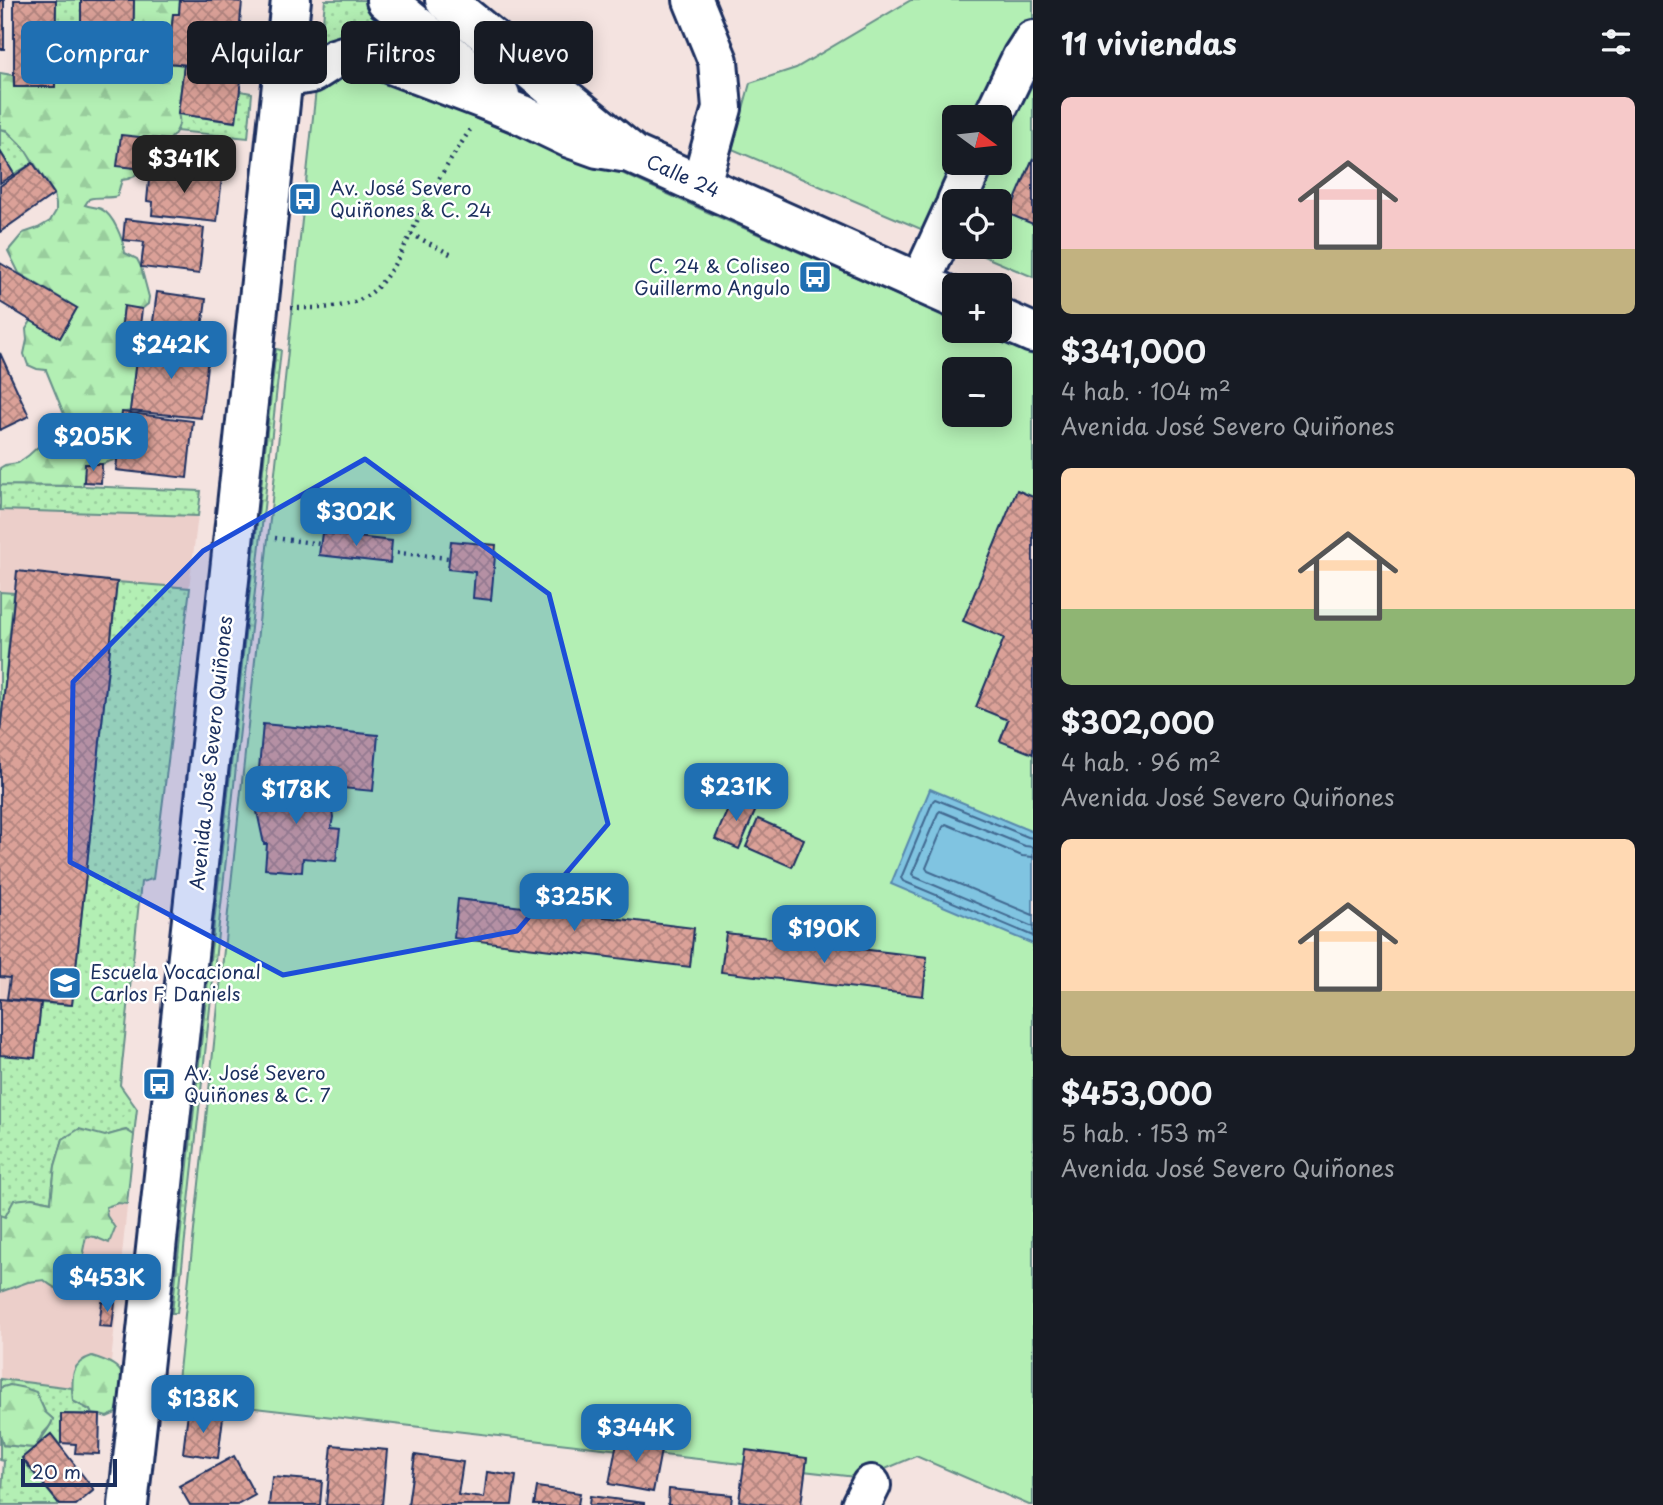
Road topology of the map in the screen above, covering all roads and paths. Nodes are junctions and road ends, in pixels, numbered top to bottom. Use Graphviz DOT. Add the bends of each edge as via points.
graph roads {
  1 [pos="290,0"];
  2 [pos="386,0"];
  3 [pos="445,0"];
  4 [pos="693,0"];
  5 [pos="288,21"];
  6 [pos="1033,40"];
  7 [pos="327,63"];
  8 [pos="281,84"];
  9 [pos="999,105"];
  10 [pos="520,114"];
  11 [pos="473,126"];
  12 [pos="634,155"];
  13 [pos="701,184"];
  14 [pos="411,234"];
  15 [pos="454,256"];
  16 [pos="944,259"];
  17 [pos="937,290"];
  18 [pos="287,308"];
  19 [pos="1012,324"];
  20 [pos="1033,333"];
  21 [pos="275,538"];
  22 [pos="321,544"];
  23 [pos="390,552"];
  24 [pos="449,558"];
  25 [pos="128,1505"];
  1 -- 5 [label="street, Avenida José Severo Quiñones"];
  2 -- 10 [label="street"];
  3 -- 12 [label="street, Calle 24"];
  4 -- 13 [label="street" via="718,61 722,108"];
  6 -- 9 [label="street"];
  7 -- 10 [label="street" via="350,54 367,55"];
  8 -- 25 [label="street, Avenida José Severo Quiñones"];
  10 -- 12 [label="street" via="570,138"];
  11 -- 14 [label="path"];
  12 -- 13 [label="street, Calle 24"];
  13 -- 17 [label="street, Calle 24"];
  14 -- 15 [label="path"];
  14 -- 18 [label="path" via="382,284 363,298 334,307"];
  16 -- 17 [label="street"];
  19 -- 20 [label="street"];
  21 -- 22 [label="path"];
  23 -- 24 [label="path"];
}
